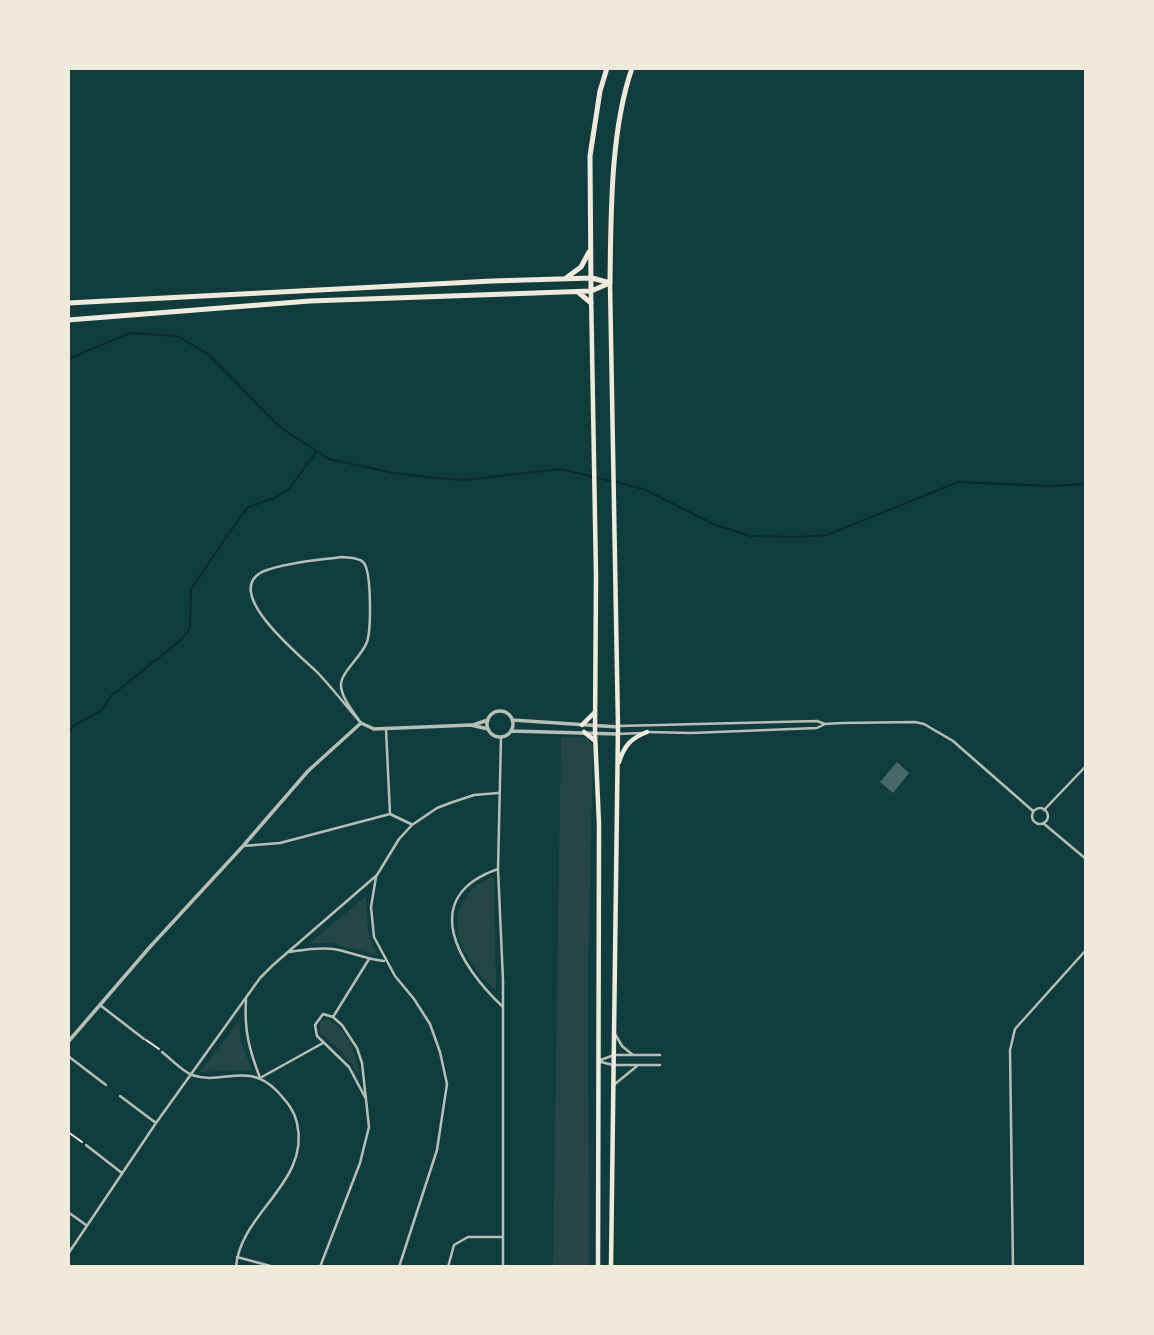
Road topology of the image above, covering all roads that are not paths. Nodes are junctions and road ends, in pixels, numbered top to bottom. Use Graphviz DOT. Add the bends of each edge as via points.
graph roads {
  1 [pos="607,68"];
  2 [pos="632,68"];
  3 [pos="590,246"];
  4 [pos="592,278"];
  5 [pos="558,280"];
  6 [pos="610,283"];
  7 [pos="576,290"];
  8 [pos="591,290"];
  9 [pos="68,303"];
  10 [pos="591,303"];
  11 [pos="68,320"];
  12 [pos="596,711"];
  13 [pos="488,720"];
  14 [pos="512,720"];
  15 [pos="361,723"];
  16 [pos="825,724"];
  17 [pos="471,725"];
  18 [pos="582,725"];
  19 [pos="595,726"];
  20 [pos="618,727"];
  21 [pos="386,729"];
  22 [pos="488,729"];
  23 [pos="511,731"];
  24 [pos="584,732"];
  25 [pos="647,732"];
  26 [pos="595,733"];
  27 [pos="617,734"];
  28 [pos="501,737"];
  29 [pos="596,743"];
  30 [pos="1086,766"];
  31 [pos="616,770"];
  32 [pos="498,793"];
  33 [pos="1044,810"];
  34 [pos="1033,811"];
  35 [pos="390,814"];
  36 [pos="1043,823"];
  37 [pos="412,825"];
  38 [pos="243,846"];
  39 [pos="1086,859"];
  40 [pos="498,869"];
  41 [pos="377,875"];
  42 [pos="1086,950"];
  43 [pos="288,952"];
  44 [pos="369,959"];
  45 [pos="386,961"];
  46 [pos="247,998"];
  47 [pos="100,1005"];
  48 [pos="503,1007"];
  49 [pos="333,1017"];
  50 [pos="615,1034"];
  51 [pos="145,1039"];
  52 [pos="68,1042"];
  53 [pos="323,1042"];
  54 [pos="162,1052"];
  55 [pos="614,1055"];
  56 [pos="633,1055"];
  57 [pos="660,1055"];
  58 [pos="68,1056"];
  59 [pos="598,1061"];
  60 [pos="613,1065"];
  61 [pos="637,1065"];
  62 [pos="660,1065"];
  63 [pos="192,1075"];
  64 [pos="260,1078"];
  65 [pos="106,1085"];
  66 [pos="613,1090"];
  67 [pos="120,1096"];
  68 [pos="366,1098"];
  69 [pos="156,1123"];
  70 [pos="86,1145"];
  71 [pos="122,1173"];
  72 [pos="68,1212"];
  73 [pos="86,1225"];
  74 [pos="502,1237"];
  75 [pos="68,1254"];
  76 [pos="237,1257"];
  77 [pos="236,1267"];
  78 [pos="275,1267"];
  79 [pos="320,1267"];
  80 [pos="399,1267"];
  81 [pos="448,1267"];
  82 [pos="503,1267"];
  83 [pos="598,1267"];
  84 [pos="611,1267"];
  85 [pos="1013,1267"];
  1 -- 3 [label="highway" via="590,156"];
  2 -- 6 [label="highway" via="613,173"];
  3 -- 4 [label="highway"];
  3 -- 5 [label="highway" via="581,267"];
  4 -- 5 [label="highway"];
  4 -- 6 [label="highway"];
  4 -- 8 [label="highway"];
  5 -- 9 [label="highway"];
  6 -- 8 [label="highway"];
  6 -- 20 [label="main road"];
  7 -- 8 [label="highway"];
  7 -- 10 [label="highway"];
  7 -- 11 [label="highway" via="310,301"];
  8 -- 10 [label="main road"];
  10 -- 12 [label="main road"];
  12 -- 18 [label="main road"];
  12 -- 19 [label="main road"];
  13 -- 14 [label="street" via="500,712"];
  13 -- 17 [label="street"];
  13 -- 22 [label="street"];
  14 -- 18 [label="street"];
  14 -- 23 [label="street"];
  15 -- 15 [label="street" via="341,685 369,633 364,562 342,557 260,573 251,589 262,617"];
  15 -- 21 [label="street"];
  15 -- 38 [label="street" via="309,771"];
  16 -- 20 [label="street"];
  16 -- 25 [label="street"];
  16 -- 34 [label="street" via="915,722 929,726 953,741"];
  17 -- 21 [label="street"];
  17 -- 22 [label="street"];
  18 -- 19 [label="street"];
  19 -- 20 [label="street"];
  19 -- 26 [label="main road"];
  20 -- 27 [label="main road"];
  21 -- 35 [label="street"];
  22 -- 28 [label="street"];
  23 -- 24 [label="street"];
  23 -- 28 [label="street"];
  24 -- 26 [label="street"];
  24 -- 29 [label="main road"];
  25 -- 27 [label="street"];
  25 -- 31 [label="main road" via="628,743"];
  26 -- 27 [label="street"];
  26 -- 29 [label="main road"];
  27 -- 31 [label="main road"];
  28 -- 32 [label="street"];
  29 -- 59 [label="main road"];
  30 -- 33 [label="street"];
  31 -- 50 [label="main road"];
  32 -- 37 [label="street" via="450,803"];
  32 -- 40 [label="street"];
  33 -- 34 [label="street"];
  33 -- 36 [label="street" via="1047,818"];
  34 -- 36 [label="street" via="1034,821"];
  35 -- 37 [label="street"];
  35 -- 38 [label="street" via="280,843"];
  36 -- 39 [label="street"];
  37 -- 41 [label="street" via="393,846"];
  38 -- 47 [label="street"];
  40 -- 48 [label="street"];
  40 -- 48 [label="street" via="480,876 461,892 452,923 469,968"];
  41 -- 43 [label="street"];
  41 -- 45 [label="street" via="372,922"];
  42 -- 85 [label="street" via="1015,1029 1010,1050"];
  43 -- 44 [label="street" via="334,949"];
  43 -- 46 [label="street" via="260,978"];
  44 -- 45 [label="street"];
  44 -- 49 [label="street"];
  45 -- 80 [label="street" via="430,1024 447,1084 437,1150"];
  46 -- 63 [label="street"];
  46 -- 64 [label="street" via="244,1024"];
  47 -- 51 [label="street"];
  47 -- 52 [label="street"];
  48 -- 74 [label="street"];
  49 -- 53 [label="street" via="323,1014 315,1025"];
  49 -- 68 [label="street" via="357,1048"];
  50 -- 55 [label="main road"];
  50 -- 56 [label="street"];
  53 -- 64 [label="street"];
  53 -- 68 [label="street" via="349,1067"];
  54 -- 63 [label="street"];
  55 -- 56 [label="street"];
  55 -- 59 [label="street"];
  55 -- 60 [label="main road"];
  56 -- 57 [label="street"];
  58 -- 65 [label="street"];
  59 -- 60 [label="street"];
  59 -- 83 [label="main road"];
  60 -- 61 [label="street"];
  60 -- 66 [label="main road"];
  61 -- 62 [label="street"];
  61 -- 66 [label="street"];
  63 -- 64 [label="street"];
  63 -- 69 [label="street"];
  64 -- 76 [label="street" via="293,1109 298,1126 297,1156"];
  66 -- 84 [label="main road"];
  67 -- 69 [label="street"];
  68 -- 79 [label="street" via="369,1127 360,1163"];
  69 -- 71 [label="street"];
  70 -- 71 [label="street"];
  71 -- 73 [label="street"];
  72 -- 73 [label="street"];
  73 -- 75 [label="street"];
  74 -- 81 [label="street" via="468,1237 454,1245"];
  74 -- 82 [label="street"];
  76 -- 77 [label="street"];
  76 -- 78 [label="street"];
}
